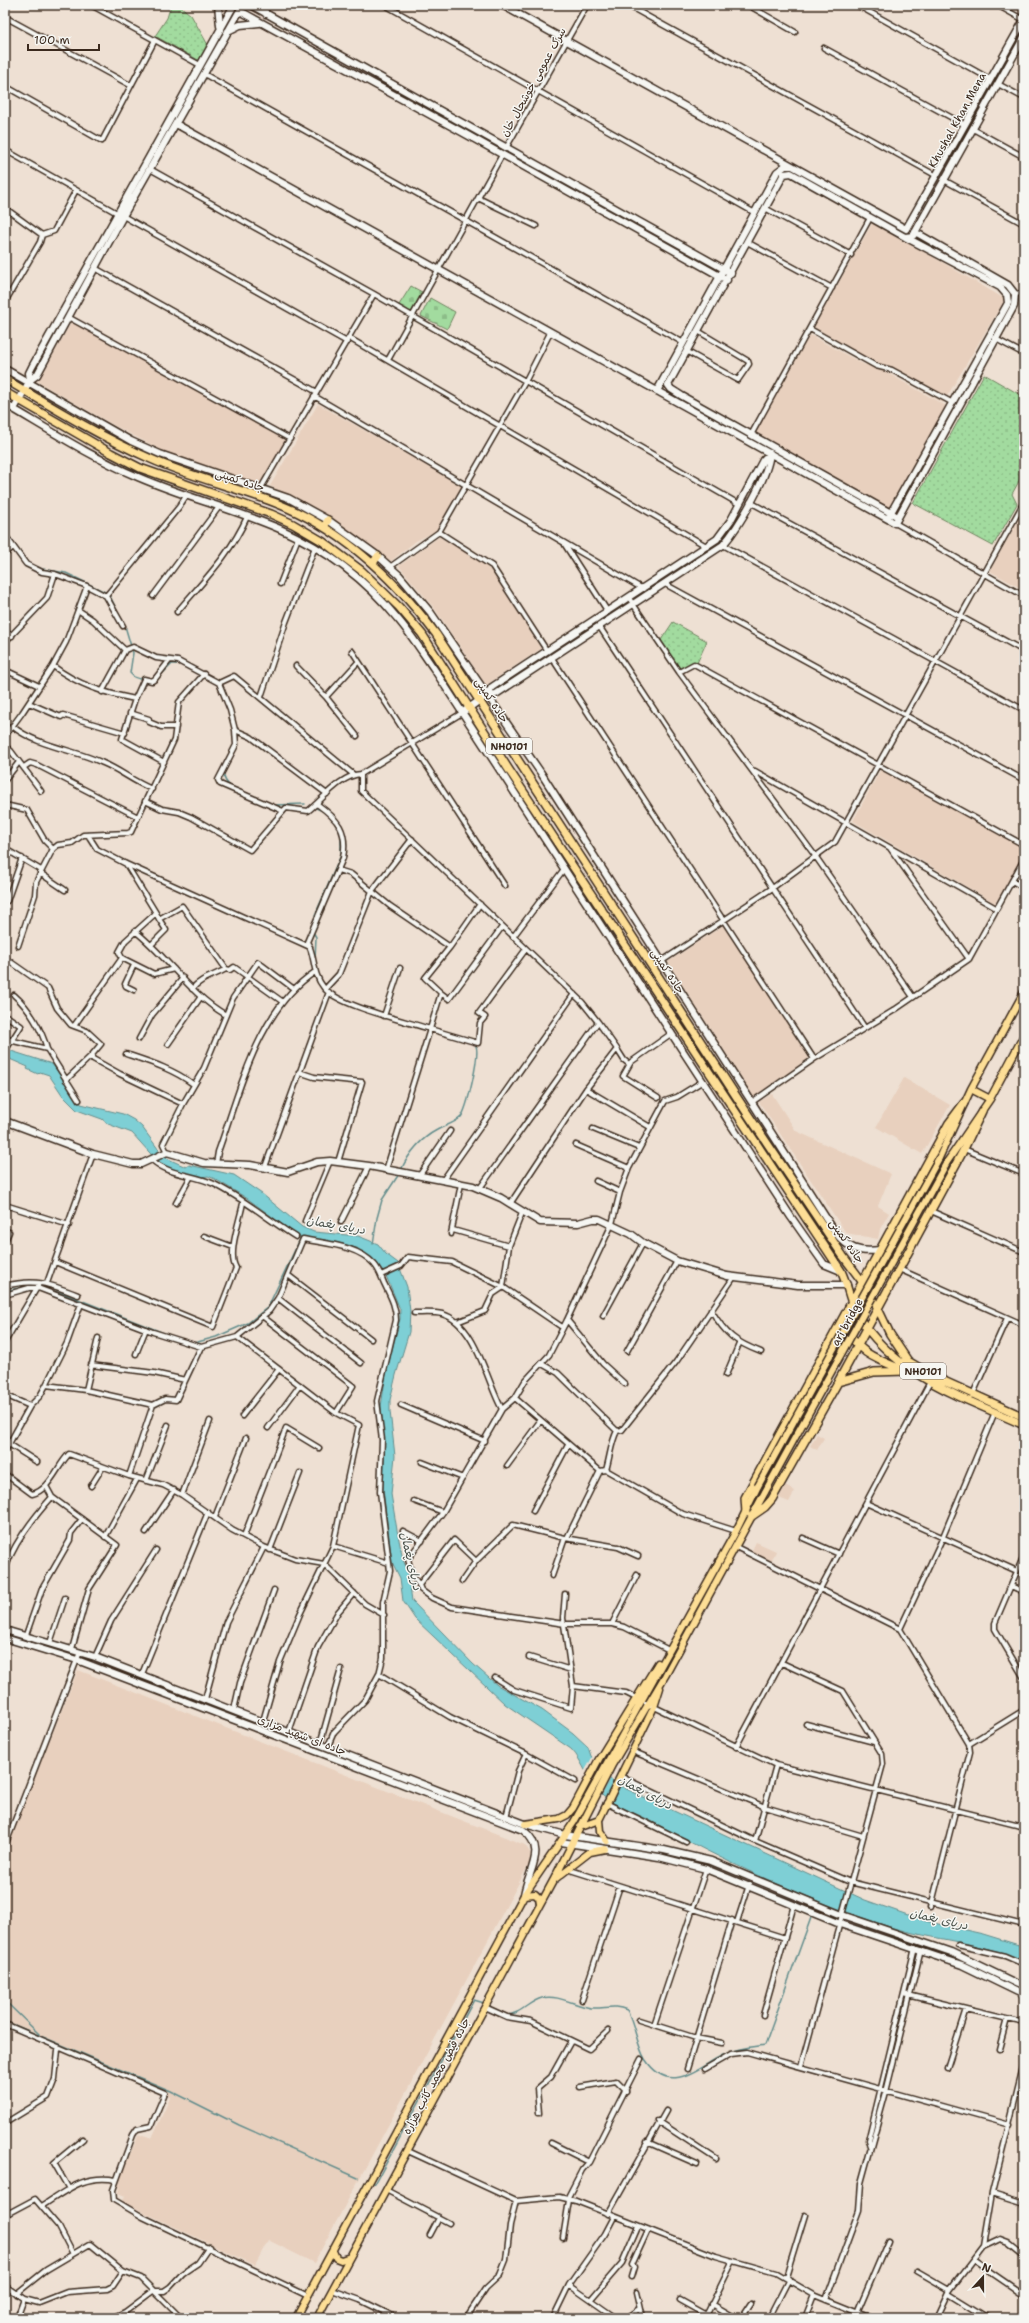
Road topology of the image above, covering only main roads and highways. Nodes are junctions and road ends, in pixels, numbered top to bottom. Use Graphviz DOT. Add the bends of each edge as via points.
graph roads {
  1 [pos="5,379"];
  2 [pos="5,392"];
  3 [pos="328,520"];
  4 [pos="324,527"];
  5 [pos="378,556"];
  6 [pos="373,563"];
  7 [pos="1024,992"];
  8 [pos="1024,1036"];
  9 [pos="971,1089"];
  10 [pos="990,1099"];
  11 [pos="964,1103"];
  12 [pos="982,1111"];
  13 [pos="863,1282"];
  14 [pos="851,1302"];
  15 [pos="878,1306"];
  16 [pos="842,1317"];
  17 [pos="866,1327"];
  18 [pos="856,1345"];
  19 [pos="909,1372"];
  20 [pos="838,1382"];
  21 [pos="1024,1417"];
  22 [pos="1024,1424"];
  23 [pos="749,1514"];
  24 [pos="692,1609"];
  25 [pos="699,1614"];
  26 [pos="639,1700"];
  27 [pos="651,1706"];
  28 [pos="609,1764"];
  29 [pos="594,1793"];
  30 [pos="599,1820"];
  31 [pos="525,1824"];
  32 [pos="580,1827"];
  33 [pos="607,1841"];
  34 [pos="605,1849"];
  35 [pos="553,1881"];
  36 [pos="524,1895"];
  37 [pos="540,1904"];
  38 [pos="333,2251"];
  39 [pos="350,2257"];
  40 [pos="296,2318"];
  41 [pos="317,2318"];
  1 -- 4 [label="highway, جاده کمپنی / NH0101" via="151,459 278,504"];
  2 -- 14 [label="highway, جاده کمپنی / NH0101" via="140,468 271,514 322,540 362,571 399,608 422,634 841,1271"];
  3 -- 4 [label="highway"];
  4 -- 6 [label="highway, جاده کمپنی / NH0101"];
  5 -- 6 [label="highway"];
  6 -- 13 [label="highway, جاده کمپنی / NH0101" via="414,604 436,634 749,1116 842,1256"];
  7 -- 9 [label="main road"];
  8 -- 10 [label="main road, ari bridge"];
  9 -- 10 [label="main road"];
  9 -- 11 [label="main road"];
  10 -- 12 [label="main road, ari bridge"];
  11 -- 13 [label="highway" via="949,1123"];
  11 -- 23 [label="main road, bridge" via="940,1158 758,1486"];
  12 -- 15 [label="highway" via="931,1211"];
  12 -- 23 [label="main road, ari bridge, bridge" via="947,1162 765,1492"];
  13 -- 14 [label="highway"];
  13 -- 15 [label="highway, NH0101"];
  14 -- 16 [label="highway"];
  14 -- 17 [label="highway, NH0101"];
  15 -- 17 [label="highway"];
  15 -- 21 [label="highway, NH0101" via="890,1334 908,1361 922,1371"];
  16 -- 18 [label="highway, NH0101"];
  16 -- 23 [label="highway" via="745,1498"];
  17 -- 18 [label="highway"];
  17 -- 19 [label="highway, NH0101" via="889,1354"];
  18 -- 19 [label="highway, NH0101" via="878,1360"];
  18 -- 20 [label="highway"];
  19 -- 20 [label="highway" via="874,1372"];
  19 -- 22 [label="highway, NH0101"];
  20 -- 23 [label="highway" via="776,1493 765,1507"];
  23 -- 24 [label="main road" via="736,1531"];
  23 -- 25 [label="main road" via="736,1547"];
  24 -- 25 [label="main road"];
  24 -- 26 [label="main road"];
  25 -- 27 [label="main road"];
  26 -- 28 [label="main road"];
  26 -- 31 [label="main road" via="599,1759 567,1815 544,1823"];
  27 -- 28 [label="main road"];
  27 -- 30 [label="main road"];
  28 -- 29 [label="main road"];
  29 -- 32 [label="main road, جاده فیض محمد کاتب هزاره"];
  29 -- 36 [label="main road"];
  30 -- 32 [label="main road"];
  30 -- 33 [label="main road" via="600,1831"];
  32 -- 35 [label="main road, جاده فیض محمد کاتب هزاره"];
  34 -- 35 [label="main road" via="590,1852"];
  35 -- 37 [label="main road, جاده فیض محمد کاتب هزاره"];
  36 -- 37 [label="main road" via="535,1894 540,1898"];
  36 -- 38 [label="main road"];
  37 -- 39 [label="main road, جاده فیض محمد کاتب هزاره"];
  38 -- 39 [label="main road" via="336,2258 341,2260"];
  38 -- 40 [label="main road"];
  39 -- 41 [label="main road, جاده فیض محمد کاتب هزاره"];
}
